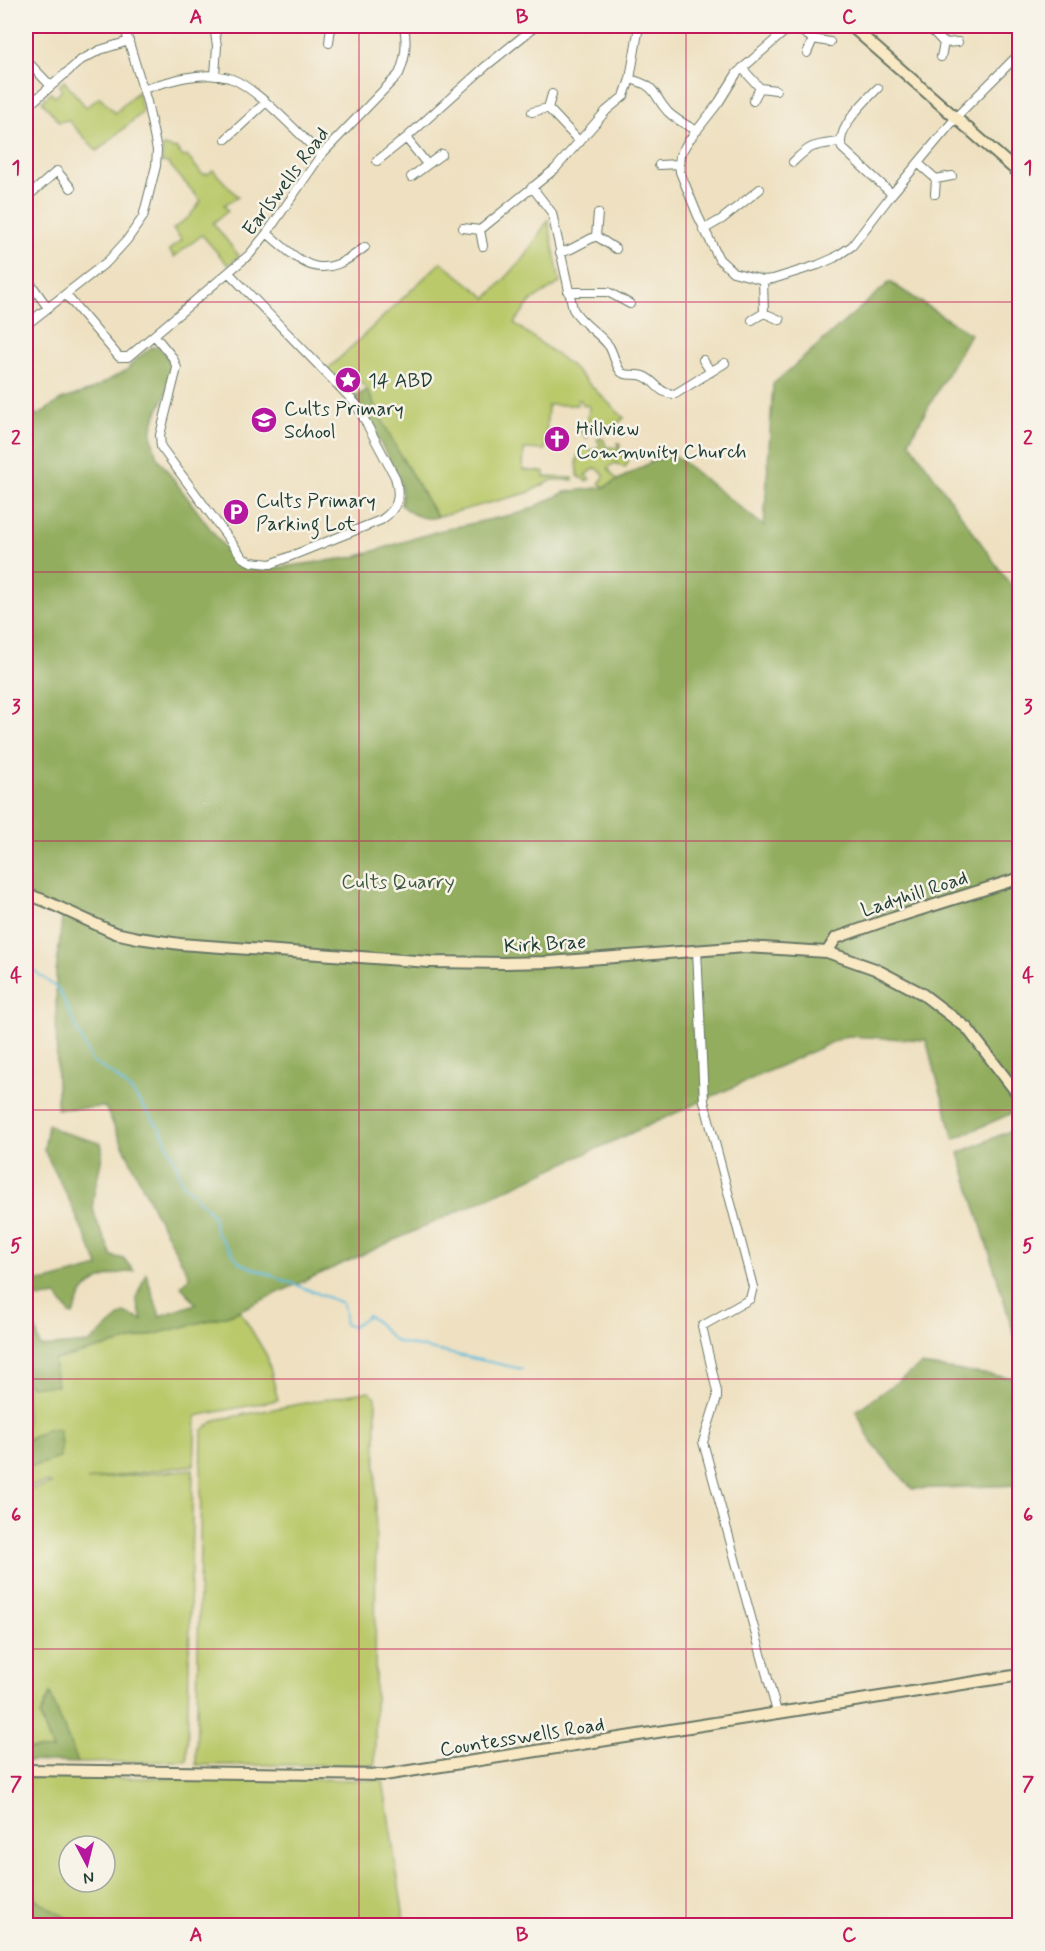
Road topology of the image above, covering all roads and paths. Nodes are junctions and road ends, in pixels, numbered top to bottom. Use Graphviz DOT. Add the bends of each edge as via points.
graph roads {
  1 [pos="124,26"];
  2 [pos="214,26"];
  3 [pos="331,26"];
  4 [pos="404,26"];
  5 [pos="536,26"];
  6 [pos="639,26"];
  7 [pos="793,26"];
  8 [pos="928,26"];
  9 [pos="857,27"];
  10 [pos="813,39"];
  11 [pos="129,41"];
  12 [pos="830,42"];
  13 [pos="958,42"];
  14 [pos="329,43"];
  15 [pos="944,43"];
  16 [pos="807,53"];
  17 [pos="1020,53"];
  18 [pos="940,57"];
  19 [pos="27,61"];
  20 [pos="742,68"];
  21 [pos="215,76"];
  22 [pos="630,79"];
  23 [pos="50,85"];
  24 [pos="760,88"];
  25 [pos="878,88"];
  26 [pos="143,89"];
  27 [pos="776,90"];
  28 [pos="552,94"];
  29 [pos="753,101"];
  30 [pos="265,103"];
  31 [pos="26,108"];
  32 [pos="548,108"];
  33 [pos="532,112"];
  34 [pos="956,119"];
  35 [pos="697,130"];
  36 [pos="406,138"];
  37 [pos="226,140"];
  38 [pos="580,142"];
  39 [pos="840,142"];
  40 [pos="442,154"];
  41 [pos="321,155"];
  42 [pos="377,161"];
  43 [pos="793,162"];
  44 [pos="427,164"];
  45 [pos="679,164"];
  46 [pos="919,164"];
  47 [pos="659,165"];
  48 [pos="1020,174"];
  49 [pos="952,176"];
  50 [pos="411,177"];
  51 [pos="936,179"];
  52 [pos="532,187"];
  53 [pos="71,188"];
  54 [pos="760,189"];
  55 [pos="892,194"];
  56 [pos="935,194"];
  57 [pos="26,198"];
  58 [pos="598,213"];
  59 [pos="463,228"];
  60 [pos="480,230"];
  61 [pos="703,230"];
  62 [pos="267,233"];
  63 [pos="596,236"];
  64 [pos="483,246"];
  65 [pos="365,247"];
  66 [pos="1020,247"];
  67 [pos="616,249"];
  68 [pos="560,253"];
  69 [pos="1020,267"];
  70 [pos="229,273"];
  71 [pos="26,277"];
  72 [pos="764,280"];
  73 [pos="568,292"];
  74 [pos="66,295"];
  75 [pos="630,304"];
  76 [pos="48,308"];
  77 [pos="764,313"];
  78 [pos="752,320"];
  79 [pos="780,320"];
  80 [pos="26,326"];
  81 [pos="155,336"];
  82 [pos="703,360"];
  83 [pos="724,363"];
  84 [pos="711,372"];
  85 [pos="1020,878"];
  86 [pos="26,894"];
  87 [pos="697,950"];
  88 [pos="827,952"];
  89 [pos="1020,1097"];
  90 [pos="1020,1675"];
  91 [pos="777,1712"];
  92 [pos="26,1770"];
  1 -- 11 [label="street"];
  2 -- 21 [label="street"];
  3 -- 14 [label="street"];
  4 -- 41 [label="street, Earlswells Road" via="404,63 399,74"];
  5 -- 36 [label="street"];
  6 -- 22 [label="street"];
  7 -- 10 [label="street"];
  7 -- 20 [label="street"];
  8 -- 15 [label="street"];
  9 -- 34 [label="street"];
  10 -- 12 [label="street"];
  10 -- 16 [label="street"];
  11 -- 23 [label="street" via="81,60"];
  11 -- 26 [label="street"];
  13 -- 15 [label="street"];
  15 -- 18 [label="street"];
  17 -- 34 [label="street"];
  19 -- 23 [label="street"];
  20 -- 24 [label="street"];
  20 -- 35 [label="street"];
  21 -- 26 [label="street" via="191,77"];
  21 -- 30 [label="street" via="232,78"];
  22 -- 35 [label="street" via="653,89 672,115"];
  22 -- 38 [label="street" via="624,96"];
  23 -- 31 [label="street"];
  24 -- 27 [label="street"];
  24 -- 29 [label="street"];
  25 -- 39 [label="street" via="855,112"];
  26 -- 74 [label="street" via="157,150 142,217 108,261"];
  28 -- 32 [label="street"];
  30 -- 37 [label="street"];
  30 -- 41 [label="street"];
  32 -- 33 [label="street"];
  32 -- 38 [label="street"];
  34 -- 46 [label="street"];
  34 -- 48 [label="street"];
  35 -- 45 [label="street" via="680,155"];
  36 -- 42 [label="street"];
  36 -- 44 [label="street"];
  38 -- 52 [label="street"];
  39 -- 43 [label="street" via="813,145"];
  39 -- 55 [label="street"];
  40 -- 44 [label="street"];
  41 -- 62 [label="street, Earlswells Road"];
  44 -- 50 [label="street"];
  45 -- 47 [label="street"];
  45 -- 61 [label="street"];
  46 -- 51 [label="street"];
  46 -- 55 [label="street"];
  49 -- 51 [label="street"];
  51 -- 56 [label="street"];
  52 -- 60 [label="street"];
  52 -- 68 [label="street" via="552,213"];
  53 -- 57 [label="street" via="57,171"];
  54 -- 61 [label="street"];
  55 -- 72 [label="street" via="846,251 818,265"];
  58 -- 63 [label="street"];
  59 -- 60 [label="street"];
  60 -- 64 [label="street"];
  61 -- 72 [label="street" via="719,260 733,272"];
  62 -- 65 [label="street" via="312,266 338,265"];
  62 -- 70 [label="street, Earlswells Road"];
  63 -- 67 [label="street"];
  63 -- 68 [label="street"];
  66 -- 69 [label="street"];
  68 -- 73 [label="street"];
  70 -- 81 [label="street, Earlswells Road"];
  70 -- 81 [label="street" via="356,404 395,477 395,508 389,515 270,564 243,558 162,447 160,435 177,368"];
  71 -- 76 [label="street"];
  72 -- 77 [label="street"];
  73 -- 75 [label="street" via="608,292"];
  73 -- 84 [label="street" via="578,317 607,344 625,375 645,376 660,390 675,394"];
  74 -- 76 [label="street"];
  74 -- 81 [label="street, Earlswells Road" via="119,357 128,357"];
  76 -- 80 [label="street"];
  77 -- 78 [label="street"];
  77 -- 79 [label="street"];
  82 -- 84 [label="street"];
  83 -- 84 [label="street"];
  85 -- 88 [label="street, Ladyhill Road" via="836,938"];
  86 -- 87 [label="street, Kirk Brae" via="115,933 180,944 430,962 506,963"];
  87 -- 88 [label="street, Kirk Brae" via="745,947"];
  87 -- 91 [label="street" via="704,1101 753,1287 750,1299 702,1326 717,1392 703,1442"];
  88 -- 89 [label="street, Kirk Brae" via="875,969 930,1000 967,1028"];
  90 -- 91 [label="street, Countesswells Road"];
  91 -- 92 [label="street, Countesswells Road" via="384,1775"];
}
